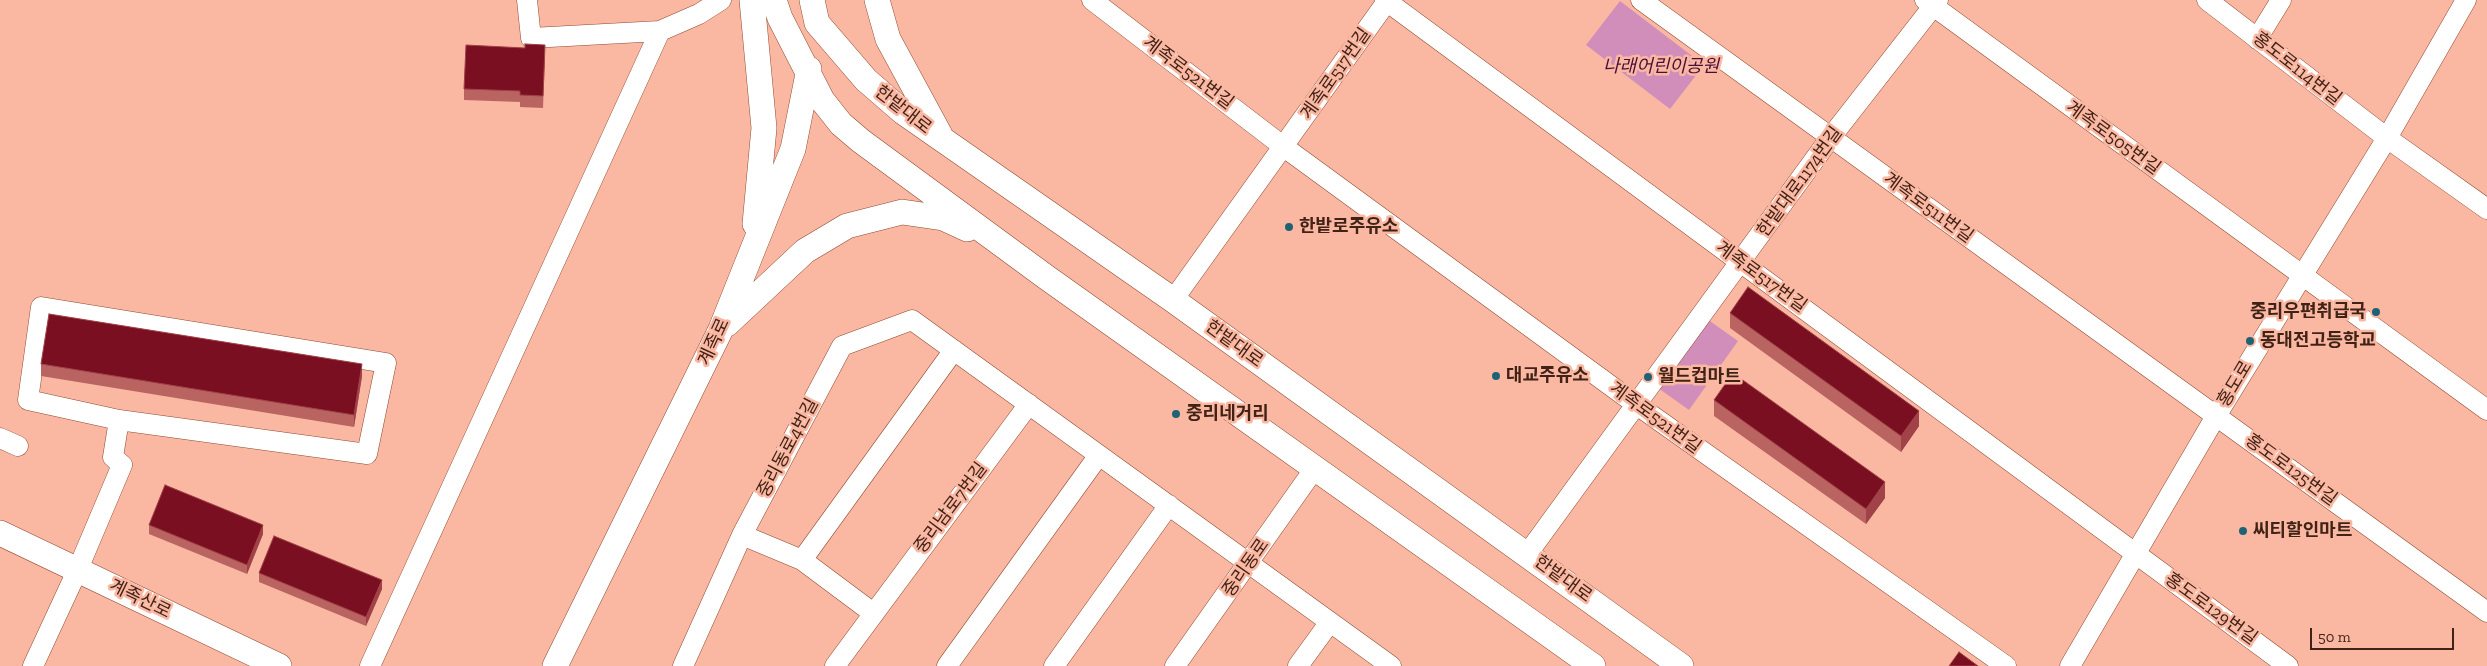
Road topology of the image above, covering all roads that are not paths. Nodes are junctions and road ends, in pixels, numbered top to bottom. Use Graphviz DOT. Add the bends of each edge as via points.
graph roads {
  1 [pos="527,0"];
  2 [pos="721,0"];
  3 [pos="752,0"];
  4 [pos="774,0"];
  5 [pos="877,0"];
  6 [pos="1092,0"];
  7 [pos="1387,0"];
  8 [pos="1641,0"];
  9 [pos="2207,0"];
  10 [pos="2281,0"];
  11 [pos="2466,0"];
  12 [pos="1932,2"];
  13 [pos="817,8"];
  14 [pos="660,31"];
  15 [pos="2258,39"];
  16 [pos="808,76"];
  17 [pos="1831,138"];
  18 [pos="2386,138"];
  19 [pos="942,139"];
  20 [pos="1284,147"];
  21 [pos="2487,209"];
  22 [pos="752,254"];
  23 [pos="1741,262"];
  24 [pos="2301,275"];
  25 [pos="1046,277"];
  26 [pos="1173,300"];
  27 [pos="721,329"];
  28 [pos="954,350"];
  29 [pos="1029,404"];
  30 [pos="1637,405"];
  31 [pos="2487,410"];
  32 [pos="2216,416"];
  33 [pos="119,420"];
  34 [pos="1099,455"];
  35 [pos="1315,468"];
  36 [pos="1169,505"];
  37 [pos="0,533"];
  38 [pos="742,535"];
  39 [pos="2135,553"];
  40 [pos="1528,554"];
  41 [pos="802,560"];
  42 [pos="1250,563"];
  43 [pos="78,570"];
  44 [pos="2487,612"];
  45 [pos="873,613"];
  46 [pos="1330,622"];
  47 [pos="267,663"];
  48 [pos="844,663"];
  49 [pos="33,666"];
  50 [pos="370,666"];
  51 [pos="555,666"];
  52 [pos="683,666"];
  53 [pos="947,666"];
  54 [pos="1054,666"];
  55 [pos="1175,666"];
  56 [pos="1298,666"];
  57 [pos="1391,666"];
  58 [pos="1593,666"];
  59 [pos="1681,666"];
  60 [pos="2006,666"];
  61 [pos="2070,666"];
  62 [pos="2288,666"];
  1 -- 14 [label="street" via="531,38"];
  2 -- 14 [label="street" via="699,14"];
  3 -- 22 [label="main road" via="764,128"];
  4 -- 16 [label="main road"];
  5 -- 19 [label="main road" via="888,39"];
  6 -- 20 [label="street, 계족로521번길"];
  7 -- 20 [label="street, 계족로517번길"];
  7 -- 23 [label="street, 계족로517번길"];
  8 -- 17 [label="street, 계족로511번길"];
  9 -- 15 [label="street, 홍도로114번길"];
  10 -- 15 [label="street"];
  11 -- 18 [label="street, 홍도로"];
  12 -- 17 [label="street, 한밭대로1174번길"];
  12 -- 24 [label="street, 계족로505번길"];
  13 -- 16 [label="main road, 계족로"];
  13 -- 19 [label="main road, 한밭대로" via="847,59 886,98"];
  14 -- 50 [label="street"];
  15 -- 18 [label="street, 홍도로114번길"];
  16 -- 22 [label="main road, 계족로" via="793,149"];
  16 -- 25 [label="main road" via="841,124 860,141"];
  17 -- 23 [label="street, 한밭대로1174번길"];
  17 -- 32 [label="street, 계족로511번길"];
  18 -- 21 [label="street, 홍도로114번길"];
  18 -- 24 [label="street, 홍도로"];
  19 -- 26 [label="main road, 한밭대로"];
  20 -- 26 [label="street"];
  20 -- 30 [label="street, 계족로521번길"];
  22 -- 27 [label="main road, 계족로"];
  23 -- 30 [label="street, 한밭대로1174번길"];
  23 -- 39 [label="street, 계족로517번길"];
  24 -- 31 [label="street, 계족로505번길"];
  24 -- 32 [label="street, 홍도로"];
  25 -- 27 [label="main road" via="982,235 942,218 902,212 847,226 805,251"];
  25 -- 35 [label="main road"];
  26 -- 40 [label="main road, 한밭대로"];
  27 -- 51 [label="main road, 계족로"];
  28 -- 29 [label="street, 중리동로4번길"];
  28 -- 38 [label="street, 중리동로4번길" via="912,320 842,346"];
  28 -- 41 [label="street"];
  29 -- 34 [label="street, 중리동로4번길"];
  29 -- 45 [label="street, 중리남로7번길"];
  30 -- 40 [label="street, 한밭대로1174번길"];
  30 -- 60 [label="street, 계족로521번길"];
  32 -- 39 [label="street, 홍도로"];
  32 -- 44 [label="street, 홍도로125번길"];
  33 -- 33 [label="street" via="367,454 386,363 41,307 28,400"];
  33 -- 43 [label="street" via="113,457 122,465"];
  34 -- 36 [label="street, 중리동로4번길"];
  34 -- 53 [label="street"];
  35 -- 42 [label="street, 중리동로"];
  35 -- 58 [label="main road"];
  36 -- 42 [label="street, 중리동로4번길"];
  36 -- 54 [label="street"];
  37 -- 43 [label="main road, 계족산로"];
  38 -- 41 [label="street"];
  38 -- 52 [label="street, 중리동로4번길"];
  39 -- 61 [label="street, 홍도로"];
  39 -- 62 [label="street, 홍도로129번길"];
  40 -- 59 [label="main road, 한밭대로"];
  41 -- 45 [label="street"];
  42 -- 46 [label="street, 중리동로4번길"];
  42 -- 55 [label="street, 중리동로"];
  43 -- 47 [label="main road, 계족산로"];
  43 -- 49 [label="street"];
  45 -- 48 [label="street, 중리남로7번길"];
  46 -- 56 [label="street"];
  46 -- 57 [label="street, 중리동로4번길"];
}
